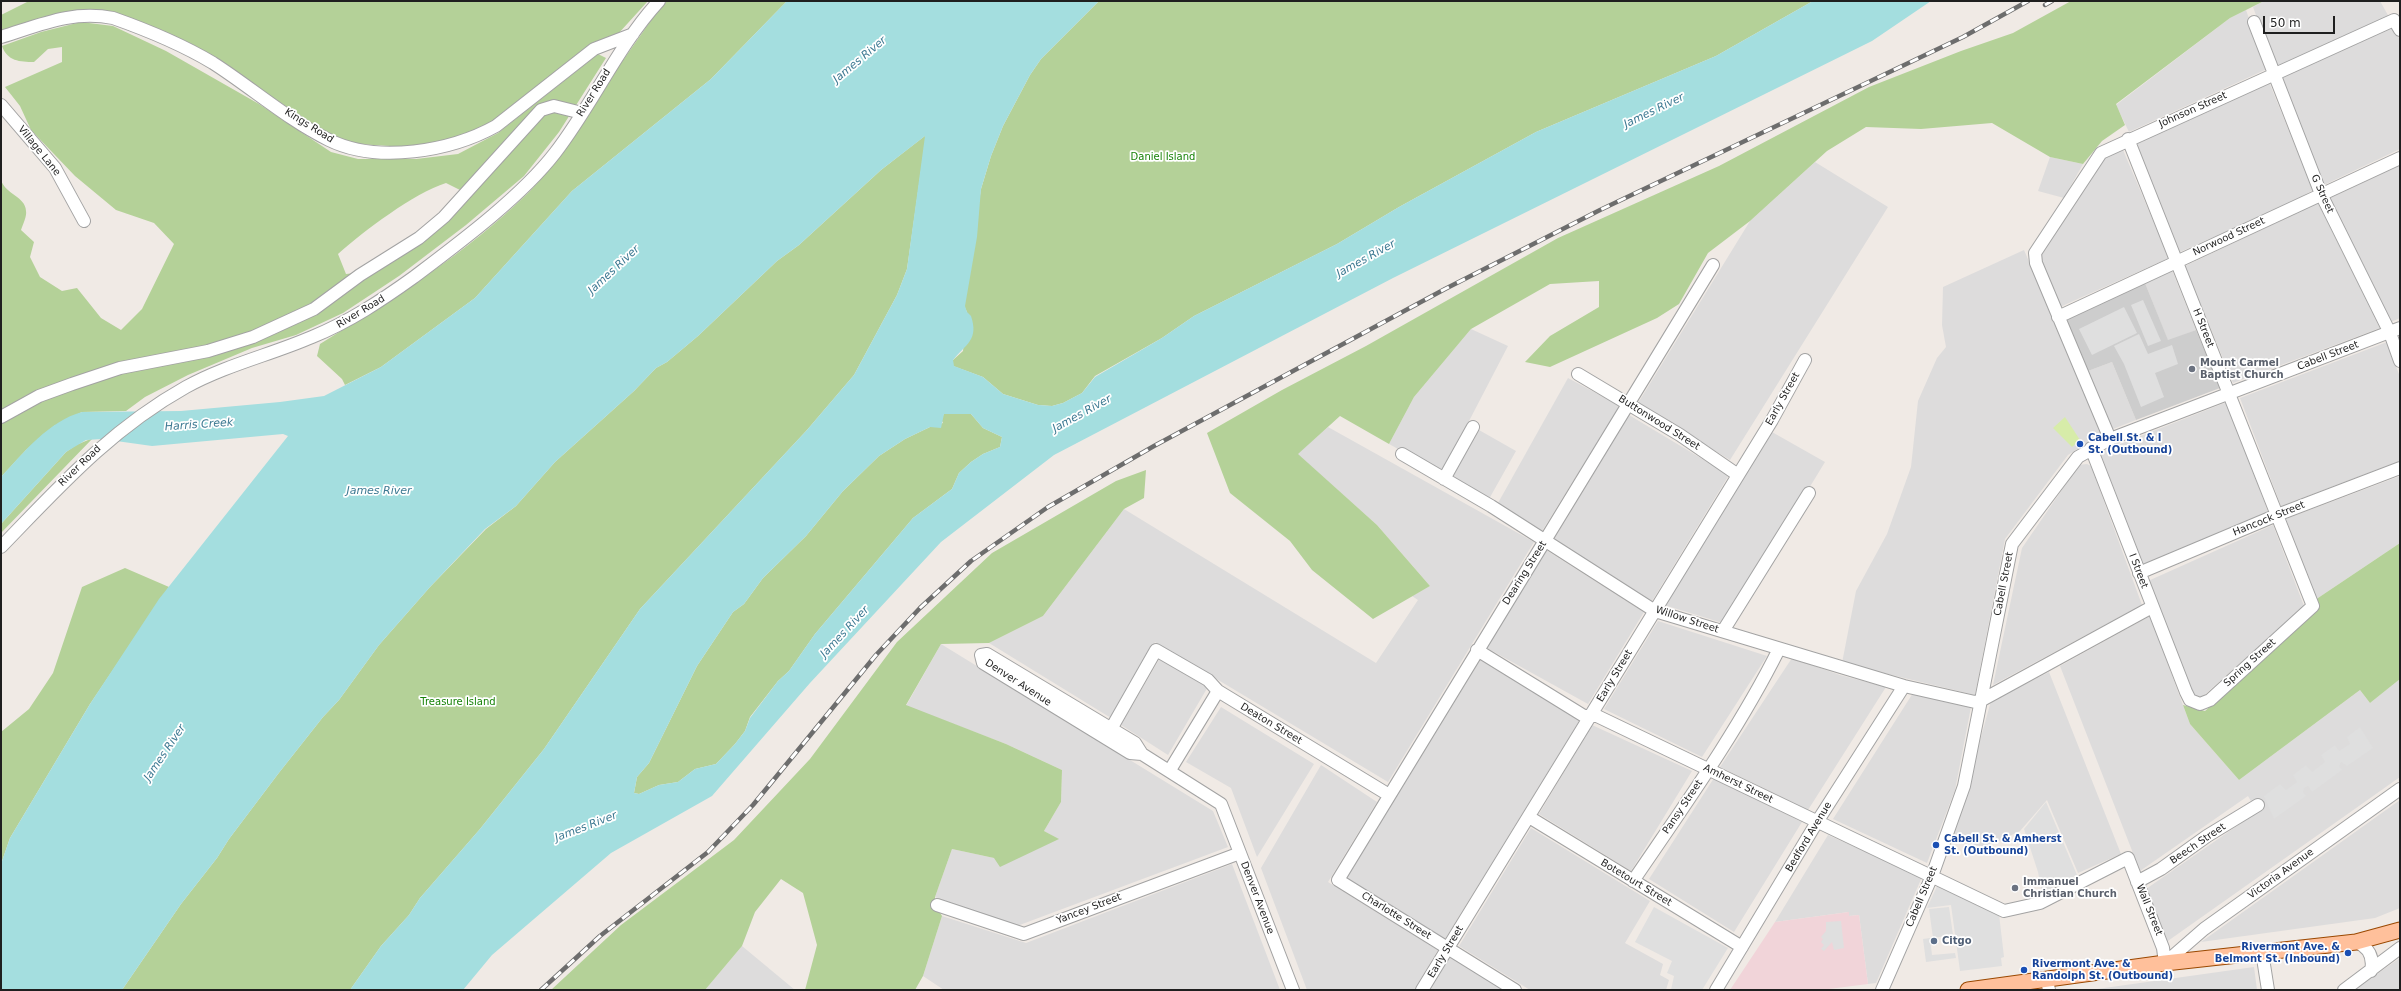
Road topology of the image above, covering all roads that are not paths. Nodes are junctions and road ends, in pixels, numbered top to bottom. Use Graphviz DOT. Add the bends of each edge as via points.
graph roads {
  1 [pos="659,1"];
  2 [pos="2254,22"];
  3 [pos="2397,25"];
  4 [pos="632,34"];
  5 [pos="1,37"];
  6 [pos="2273,75"];
  7 [pos="1,106"];
  8 [pos="582,113"];
  9 [pos="2128,139"];
  10 [pos="2400,158"];
  11 [pos="2321,194"];
  12 [pos="84,221"];
  13 [pos="2177,262"];
  14 [pos="1713,265"];
  15 [pos="2058,317"];
  16 [pos="2395,331"];
  17 [pos="1805,360"];
  18 [pos="2400,361"];
  19 [pos="1578,374"];
  20 [pos="2229,394"];
  21 [pos="1629,404"];
  22 [pos="1,417"];
  23 [pos="1473,427"];
  24 [pos="2110,439"];
  25 [pos="2091,448"];
  26 [pos="1402,454"];
  27 [pos="2400,468"];
  28 [pos="1738,475"];
  29 [pos="1444,479"];
  30 [pos="1809,493"];
  31 [pos="2277,515"];
  32 [pos="1545,541"];
  33 [pos="1,546"];
  34 [pos="2139,573"];
  35 [pos="2313,606"];
  36 [pos="2152,607"];
  37 [pos="1655,611"];
  38 [pos="1723,631"];
  39 [pos="1779,649"];
  40 [pos="1477,650"];
  41 [pos="1904,686"];
  42 [pos="1218,692"];
  43 [pos="2186,692"];
  44 [pos="1982,700"];
  45 [pos="1591,716"];
  46 [pos="1111,729"];
  47 [pos="1142,754"];
  48 [pos="1170,770"];
  49 [pos="1708,770"];
  50 [pos="2400,789"];
  51 [pos="1389,795"];
  52 [pos="2258,805"];
  53 [pos="1529,817"];
  54 [pos="1817,822"];
  55 [pos="1240,852"];
  56 [pos="1932,876"];
  57 [pos="1338,880"];
  58 [pos="1633,881"];
  59 [pos="2137,882"];
  60 [pos="937,905"];
  61 [pos="2004,911"];
  62 [pos="2400,930"];
  63 [pos="2356,942"];
  64 [pos="1742,947"];
  65 [pos="1448,948"];
  66 [pos="2400,948"];
  67 [pos="2262,952"];
  68 [pos="2165,964"];
  69 [pos="2371,971"];
  70 [pos="2048,985"];
  71 [pos="1293,990"];
  72 [pos="1422,990"];
  73 [pos="1515,990"];
  74 [pos="1716,990"];
  75 [pos="1882,990"];
  76 [pos="1968,990"];
  77 [pos="2268,990"];
  78 [pos="2344,990"];
  1 -- 4 [label="street, River Road"];
  2 -- 6 [label="street, G Street"];
  3 -- 6 [label="street, Johnson Street"];
  4 -- 5 [label="street, Kings Road" via="594,49 496,126 480,134 441,147 383,151 356,149 328,140 211,62 114,18 96,15 71,16"];
  4 -- 8 [label="street, River Road"];
  6 -- 9 [label="street, Johnson Street"];
  6 -- 11 [label="street, G Street"];
  7 -- 12 [label="street, Village Lane" via="55,168"];
  8 -- 22 [label="street" via="554,106 541,110 444,217 419,238 360,275 314,309 253,337 208,351 120,368 72,384 40,396"];
  8 -- 33 [label="street, River Road" via="556,151 527,186 388,295 330,330 215,372 170,397 101,446"];
  9 -- 13 [label="street, H Street"];
  9 -- 15 [label="street, Johnson Street" via="2101,153 2034,252"];
  10 -- 11 [label="street, Norwood Street"];
  11 -- 13 [label="street, Norwood Street"];
  11 -- 16 [label="street, G Street"];
  13 -- 15 [label="street, Norwood Street"];
  13 -- 20 [label="street, H Street"];
  14 -- 21 [label="street, Dearing Street"];
  15 -- 24 [label="street"];
  16 -- 18 [label="street, G Street"];
  16 -- 20 [label="street, Cabell Street"];
  17 -- 28 [label="street, Early Street"];
  19 -- 21 [label="street, Buttonwood Street"];
  20 -- 24 [label="street, Cabell Street"];
  20 -- 31 [label="street, H Street"];
  21 -- 28 [label="street, Buttonwood Street"];
  21 -- 32 [label="street, Dearing Street"];
  23 -- 29 [label="street"];
  24 -- 25 [label="street, Cabell Street"];
  25 -- 34 [label="street, I Street"];
  25 -- 44 [label="street, Cabell Street" via="2067,469 2012,544"];
  26 -- 29 [label="street, Willow Street"];
  27 -- 31 [label="street, Hancock Street"];
  28 -- 37 [label="street, Early Street"];
  29 -- 32 [label="street, Willow Street"];
  30 -- 38 [label="street"];
  31 -- 34 [label="street, Hancock Street"];
  31 -- 35 [label="street, H Street"];
  32 -- 37 [label="street, Willow Street"];
  32 -- 40 [label="street, Dearing Street"];
  34 -- 36 [label="street, I Street"];
  35 -- 43 [label="street, Spring Street" via="2210,700 2200,704 2190,700"];
  36 -- 43 [label="street, I Street"];
  36 -- 44 [label="street"];
  37 -- 38 [label="street, Willow Street"];
  37 -- 45 [label="street, Early Street"];
  38 -- 39 [label="street, Willow Street"];
  39 -- 41 [label="street, Willow Street"];
  39 -- 49 [label="street, Pansy Street"];
  40 -- 45 [label="street, Amherst Street" via="1584,716"];
  40 -- 51 [label="street, Dearing Street"];
  41 -- 44 [label="street, Willow Street" via="1975,702"];
  41 -- 54 [label="street, Bedford Avenue"];
  42 -- 46 [label="street, Deaton Street" via="1208,680 1156,650"];
  42 -- 48 [label="street"];
  42 -- 51 [label="street, Deaton Street"];
  44 -- 56 [label="street, Cabell Street" via="1964,786"];
  45 -- 49 [label="street, Amherst Street" via="1597,716"];
  45 -- 53 [label="street, Early Street"];
  46 -- 47 [label="street, Denver Avenue" via="1136,743"];
  46 -- 47 [label="street, Denver Avenue" via="988,654 981,655 983,663 1130,753"];
  47 -- 48 [label="street, Denver Avenue"];
  48 -- 55 [label="street, Denver Avenue" via="1221,804"];
  49 -- 54 [label="street, Amherst Street"];
  49 -- 58 [label="street, Pansy Street"];
  50 -- 68 [label="street, Victoria Avenue" via="2204,929"];
  51 -- 57 [label="street, Dearing Street"];
  52 -- 59 [label="street, Beech Street"];
  53 -- 58 [label="street, Botetourt Street"];
  53 -- 65 [label="street, Early Street"];
  54 -- 56 [label="street, Amherst Street"];
  54 -- 64 [label="street, Bedford Avenue"];
  55 -- 60 [label="street, Yancey Street" via="1024,934"];
  55 -- 71 [label="street, Denver Avenue"];
  56 -- 61 [label="street, Amherst Street"];
  56 -- 75 [label="street, Cabell Street"];
  57 -- 65 [label="street, Charlotte Street"];
  58 -- 64 [label="street, Botetourt Street"];
  59 -- 61 [label="street, Wall Street" via="2128,858 2040,903"];
  59 -- 68 [label="street, Wall Street" via="2163,948"];
  62 -- 63 [label="main road"];
  63 -- 67 [label="main road"];
  63 -- 69 [label="street" via="2369,951 2372,960"];
  64 -- 74 [label="street, Bedford Avenue"];
  65 -- 72 [label="street, Early Street"];
  65 -- 73 [label="street, Charlotte Street"];
  66 -- 69 [label="street"];
  67 -- 68 [label="main road"];
  67 -- 77 [label="street"];
  68 -- 70 [label="main road"];
  69 -- 78 [label="street"];
  70 -- 76 [label="main road"];
}
